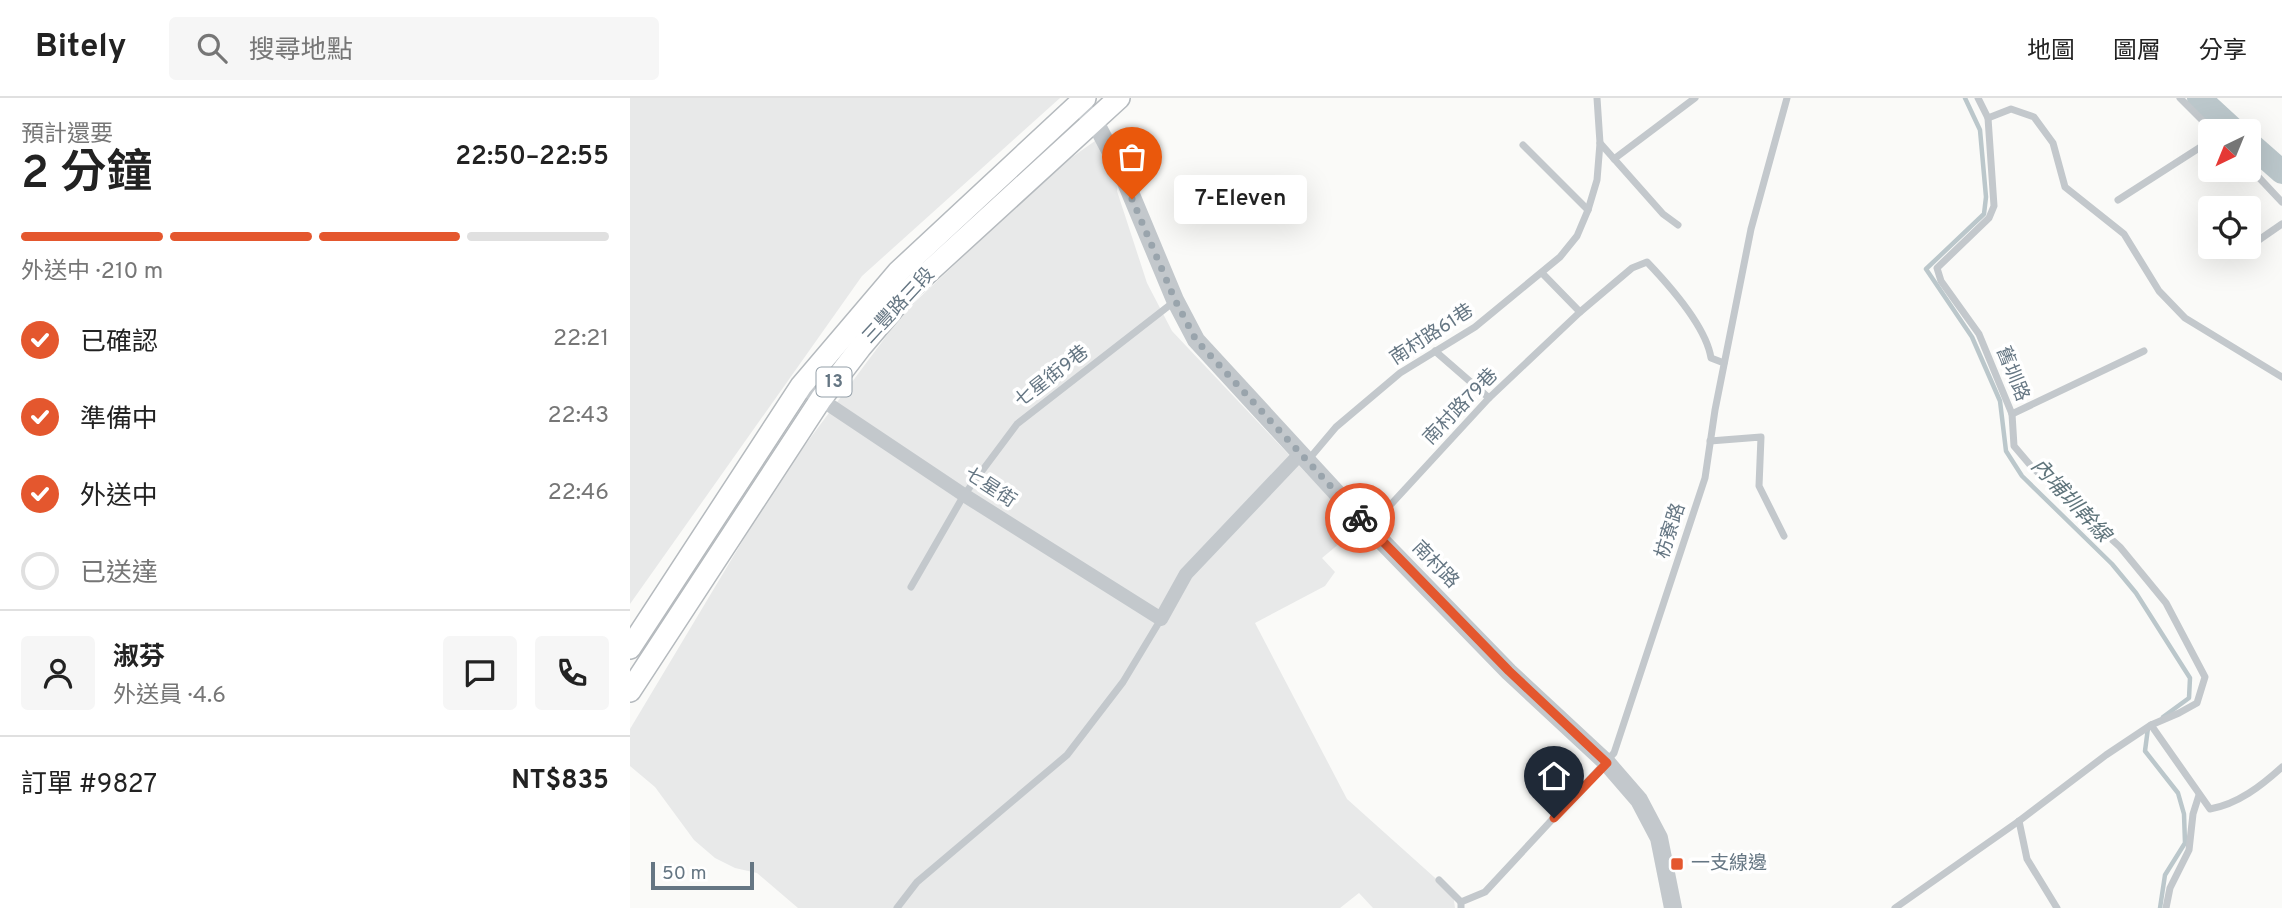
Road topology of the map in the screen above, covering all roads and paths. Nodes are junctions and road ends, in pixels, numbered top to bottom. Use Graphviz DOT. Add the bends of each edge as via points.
graph roads {
  1 [pos="1119,98"];
  2 [pos="1597,98"];
  3 [pos="1678,98"];
  4 [pos="1695,98"];
  5 [pos="1787,98"];
  6 [pos="1978,98"];
  7 [pos="2180,98"];
  8 [pos="1078,100"];
  9 [pos="1684,106"];
  10 [pos="1987,118"];
  11 [pos="2201,119"];
  12 [pos="1094,120"];
  13 [pos="1600,143"];
  14 [pos="1523,145"];
  15 [pos="2198,149"];
  16 [pos="1614,159"];
  17 [pos="2261,180"];
  18 [pos="2118,200"];
  19 [pos="2282,202"];
  20 [pos="1588,210"];
  21 [pos="2282,224"];
  22 [pos="1678,225"];
  23 [pos="2261,238"];
  24 [pos="1542,273"];
  25 [pos="1175,300"];
  26 [pos="1580,312"];
  27 [pos="1435,351"];
  28 [pos="2144,351"];
  29 [pos="1724,363"];
  30 [pos="2282,377"];
  31 [pos="801,386"];
  32 [pos="1489,398"];
  33 [pos="821,399"];
  34 [pos="2012,414"];
  35 [pos="1710,441"];
  36 [pos="1303,458"];
  37 [pos="964,495"];
  38 [pos="1369,528"];
  39 [pos="1784,536"];
  40 [pos="911,587"];
  41 [pos="1161,619"];
  42 [pos="630,648"];
  43 [pos="630,691"];
  44 [pos="2151,725"];
  45 [pos="1607,763"];
  46 [pos="2282,767"];
  47 [pos="2199,795"];
  48 [pos="2019,821"];
  49 [pos="1439,880"];
  50 [pos="1461,905"];
  51 [pos="897,908"];
  52 [pos="1673,908"];
  53 [pos="1895,908"];
  54 [pos="2057,908"];
  55 [pos="2166,908"];
  1 -- 12 [label="main road, 三豐路三段 / 13"];
  2 -- 13 [label="lane"];
  3 -- 9 [label="lane"];
  4 -- 9 [label="lane"];
  5 -- 29 [label="lane, 枋寮路" via="1751,229"];
  6 -- 10 [label="lane, 舊圳路"];
  7 -- 11 [label="lane"];
  8 -- 12 [label="street, 南村路"];
  8 -- 31 [label="main road, 三豐路三段 / 13" via="898,272"];
  9 -- 16 [label="lane"];
  10 -- 30 [label="lane" via="2011,109 2034,117 2053,143 2065,187 2124,234 2159,291 2185,318"];
  10 -- 34 [label="lane, 舊圳路" via="1994,206 1989,218 1937,268 1941,281 1979,334"];
  12 -- 25 [label="street, 南村路" via="1122,173"];
  12 -- 33 [label="main road, 三豐路三段 / 13" via="910,289"];
  13 -- 16 [label="lane"];
  13 -- 20 [label="lane" via="1597,180"];
  14 -- 20 [label="lane"];
  15 -- 18 [label="lane"];
  16 -- 22 [label="lane"];
  17 -- 19 [label="lane"];
  20 -- 24 [label="lane, 南村路61巷" via="1577,236"];
  21 -- 23 [label="lane"];
  24 -- 26 [label="lane"];
  24 -- 27 [label="lane, 南村路61巷" via="1475,327"];
  25 -- 36 [label="street, 南村路" via="1196,340"];
  25 -- 37 [label="lane, 七星街9巷" via="1017,424"];
  26 -- 29 [label="lane, 南村路79巷" via="1632,268 1647,262 1672,288 1709,344 1711,358"];
  26 -- 32 [label="lane, 南村路79巷"];
  27 -- 32 [label="lane"];
  27 -- 36 [label="lane, 南村路61巷" via="1401,373"];
  28 -- 34 [label="lane"];
  29 -- 35 [label="lane, 枋寮路"];
  31 -- 33 [label="street, 七星街"];
  31 -- 42 [label="main road, 三豐路三段 / 13"];
  32 -- 38 [label="lane, 南村路79巷"];
  33 -- 37 [label="street, 七星街"];
  33 -- 43 [label="main road, 三豐路三段 / 13"];
  34 -- 44 [label="lane, 舊圳路" via="2014,446 2120,547 2166,603 2205,677 2197,703"];
  35 -- 39 [label="lane" via="1761,437 1759,486"];
  35 -- 45 [label="lane, 枋寮路" via="1705,478 1615,753"];
  36 -- 38 [label="street, 南村路"];
  36 -- 41 [label="street" via="1186,575"];
  37 -- 40 [label="lane, 七星街9巷"];
  37 -- 41 [label="street, 七星街"];
  38 -- 45 [label="street, 南村路"];
  41 -- 51 [label="lane" via="1123,682 1067,755 917,882"];
  44 -- 47 [label="lane"];
  44 -- 48 [label="lane, 舊圳路"];
  45 -- 50 [label="lane, 枋寮路" via="1485,892"];
  45 -- 52 [label="street, 南村路" via="1639,800 1659,838"];
  46 -- 47 [label="lane" via="2225,807 2210,810"];
  47 -- 55 [label="lane" via="2189,850 2169,888"];
  48 -- 53 [label="lane, 舊圳路"];
  48 -- 54 [label="lane" via="2028,859"];
  49 -- 50 [label="lane"];
}
